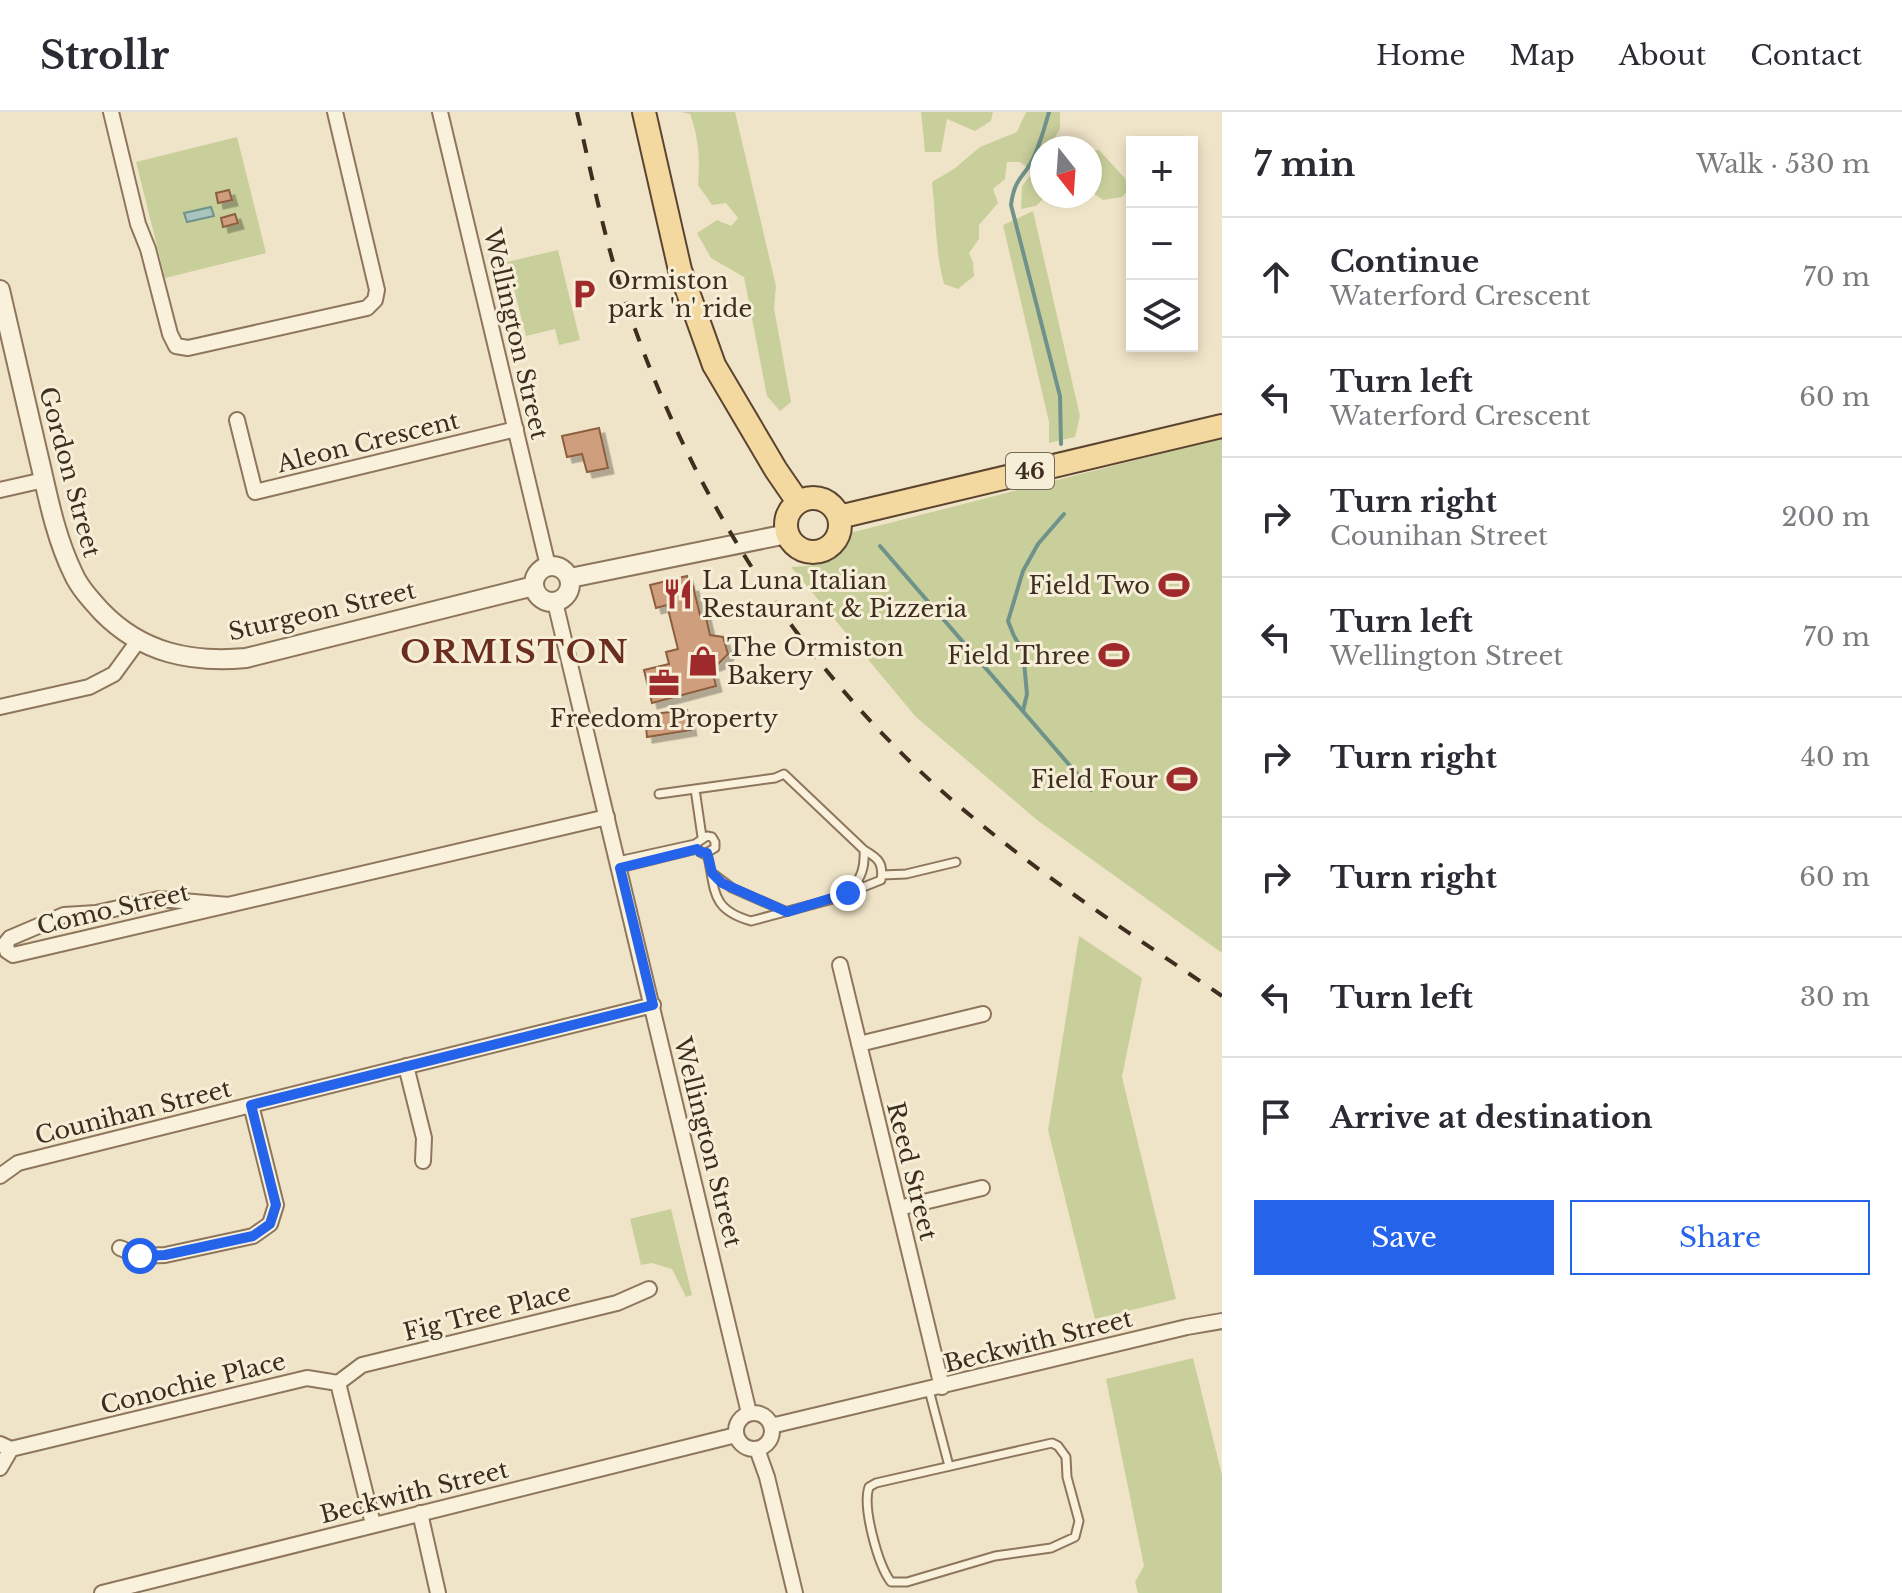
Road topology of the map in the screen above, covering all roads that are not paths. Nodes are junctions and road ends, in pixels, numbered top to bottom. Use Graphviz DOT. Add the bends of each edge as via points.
graph roads {
  1 [pos="111,112"];
  2 [pos="335,112"];
  3 [pos="440,112"];
  4 [pos="644,112"];
  5 [pos="0,290"];
  6 [pos="237,420"];
  7 [pos="1222,426"];
  8 [pos="516,429"];
  9 [pos="44,480"];
  10 [pos="0,490"];
  11 [pos="798,502"];
  12 [pos="839,517"];
  13 [pos="787,534"];
  14 [pos="548,566"];
  15 [pos="570,578"];
  16 [pos="534,586"];
  17 [pos="555,602"];
  18 [pos="138,641"];
  19 [pos="0,707"];
  20 [pos="695,789"];
  21 [pos="659,794"];
  22 [pos="607,817"];
  23 [pos="702,837"];
  24 [pos="696,846"];
  25 [pos="864,850"];
  26 [pos="707,853"];
  27 [pos="956,862"];
  28 [pos="619,864"];
  29 [pos="712,873"];
  30 [pos="882,875"];
  31 [pos="848,893"];
  32 [pos="229,905"];
  33 [pos="787,912"];
  34 [pos="840,965"];
  35 [pos="653,1005"];
  36 [pos="983,1014"];
  37 [pos="859,1044"];
  38 [pos="406,1066"];
  39 [pos="251,1105"];
  40 [pos="423,1161"];
  41 [pos="0,1176"];
  42 [pos="982,1188"];
  43 [pos="899,1208"];
  44 [pos="120,1248"];
  45 [pos="649,1289"];
  46 [pos="1222,1321"];
  47 [pos="338,1383"];
  48 [pos="935,1389"];
  49 [pos="749,1413"];
  50 [pos="771,1426"];
  51 [pos="736,1435"];
  52 [pos="5,1447"];
  53 [pos="757,1449"];
  54 [pos="949,1466"];
  55 [pos="0,1468"];
  56 [pos="420,1513"];
  57 [pos="373,1524"];
  58 [pos="102,1593"];
  59 [pos="438,1593"];
  60 [pos="795,1593"];
  1 -- 2 [label="street" via="170,334 176,346 188,348 367,308 375,300 377,290"];
  3 -- 8 [label="street, Wellington Street"];
  4 -- 11 [label="main road" via="680,270 714,365"];
  5 -- 9 [label="street, Gordon Street"];
  6 -- 8 [label="street, Aleon Crescent" via="255,492"];
  7 -- 12 [label="main road, 46"];
  8 -- 14 [label="street, Wellington Street"];
  9 -- 10 [label="street"];
  9 -- 18 [label="street, Gordon Street" via="74,576 109,619"];
  11 -- 12 [label="main road" via="822,499"];
  11 -- 13 [label="main road" via="787,516"];
  12 -- 13 [label="main road" via="837,537 821,551 801,550"];
  13 -- 15 [label="street"];
  14 -- 15 [label="street" via="561,568"];
  14 -- 16 [label="street" via="537,574"];
  15 -- 17 [label="street" via="568,593"];
  16 -- 17 [label="street" via="541,598"];
  16 -- 18 [label="street, Sturgeon Street" via="246,658 194,659"];
  17 -- 22 [label="street, Wellington Street"];
  18 -- 19 [label="street" via="114,674 89,687"];
  20 -- 21 [label="lane"];
  20 -- 23 [label="lane"];
  20 -- 25 [label="lane" via="784,774"];
  22 -- 28 [label="street, Wellington Street"];
  22 -- 32 [label="street, Como Street"];
  23 -- 24 [label="lane"];
  23 -- 26 [label="lane" via="715,842"];
  24 -- 26 [label="lane"];
  24 -- 28 [label="lane"];
  25 -- 30 [label="lane" via="879,859"];
  25 -- 31 [label="lane" via="865,867"];
  26 -- 29 [label="lane"];
  27 -- 30 [label="lane"];
  28 -- 35 [label="street, Wellington Street"];
  29 -- 33 [label="lane" via="732,888"];
  29 -- 33 [label="lane" via="719,905 738,917 751,921"];
  30 -- 31 [label="lane"];
  31 -- 33 [label="lane"];
  32 -- 32 [label="street, Como Street" via="13,955 7,951 10,938 64,915 159,899"];
  34 -- 37 [label="street, Reed Street"];
  35 -- 38 [label="street, Counihan Street"];
  35 -- 49 [label="street, Wellington Street"];
  36 -- 37 [label="street"];
  37 -- 43 [label="street, Reed Street"];
  38 -- 39 [label="street, Counihan Street"];
  38 -- 40 [label="street" via="424,1138"];
  39 -- 41 [label="street, Counihan Street" via="18,1163"];
  39 -- 44 [label="street" via="276,1205 270,1224 253,1236 165,1255 140,1256"];
  42 -- 43 [label="street"];
  43 -- 48 [label="street, Reed Street"];
  45 -- 47 [label="street, Fig Tree Place" via="617,1303 362,1365"];
  46 -- 48 [label="street, Beckwith Street"];
  47 -- 52 [label="street, Conochie Place" via="307,1378"];
  47 -- 57 [label="street"];
  48 -- 50 [label="street, Beckwith Street"];
  48 -- 54 [label="lane"];
  49 -- 50 [label="street" via="763,1415"];
  49 -- 51 [label="street" via="738,1421"];
  50 -- 53 [label="street" via="769,1441"];
  51 -- 53 [label="street" via="744,1446"];
  51 -- 56 [label="street, Beckwith Street"];
  52 -- 55 [label="street, Conochie Place"];
  53 -- 60 [label="street"];
  54 -- 54 [label="lane" via="1044,1444 1058,1446 1066,1457 1079,1521 1075,1537 1051,1548 891,1582 873,1535 869,1487"];
  56 -- 57 [label="street, Beckwith Street"];
  56 -- 59 [label="street"];
  57 -- 58 [label="street, Beckwith Street"];
}
